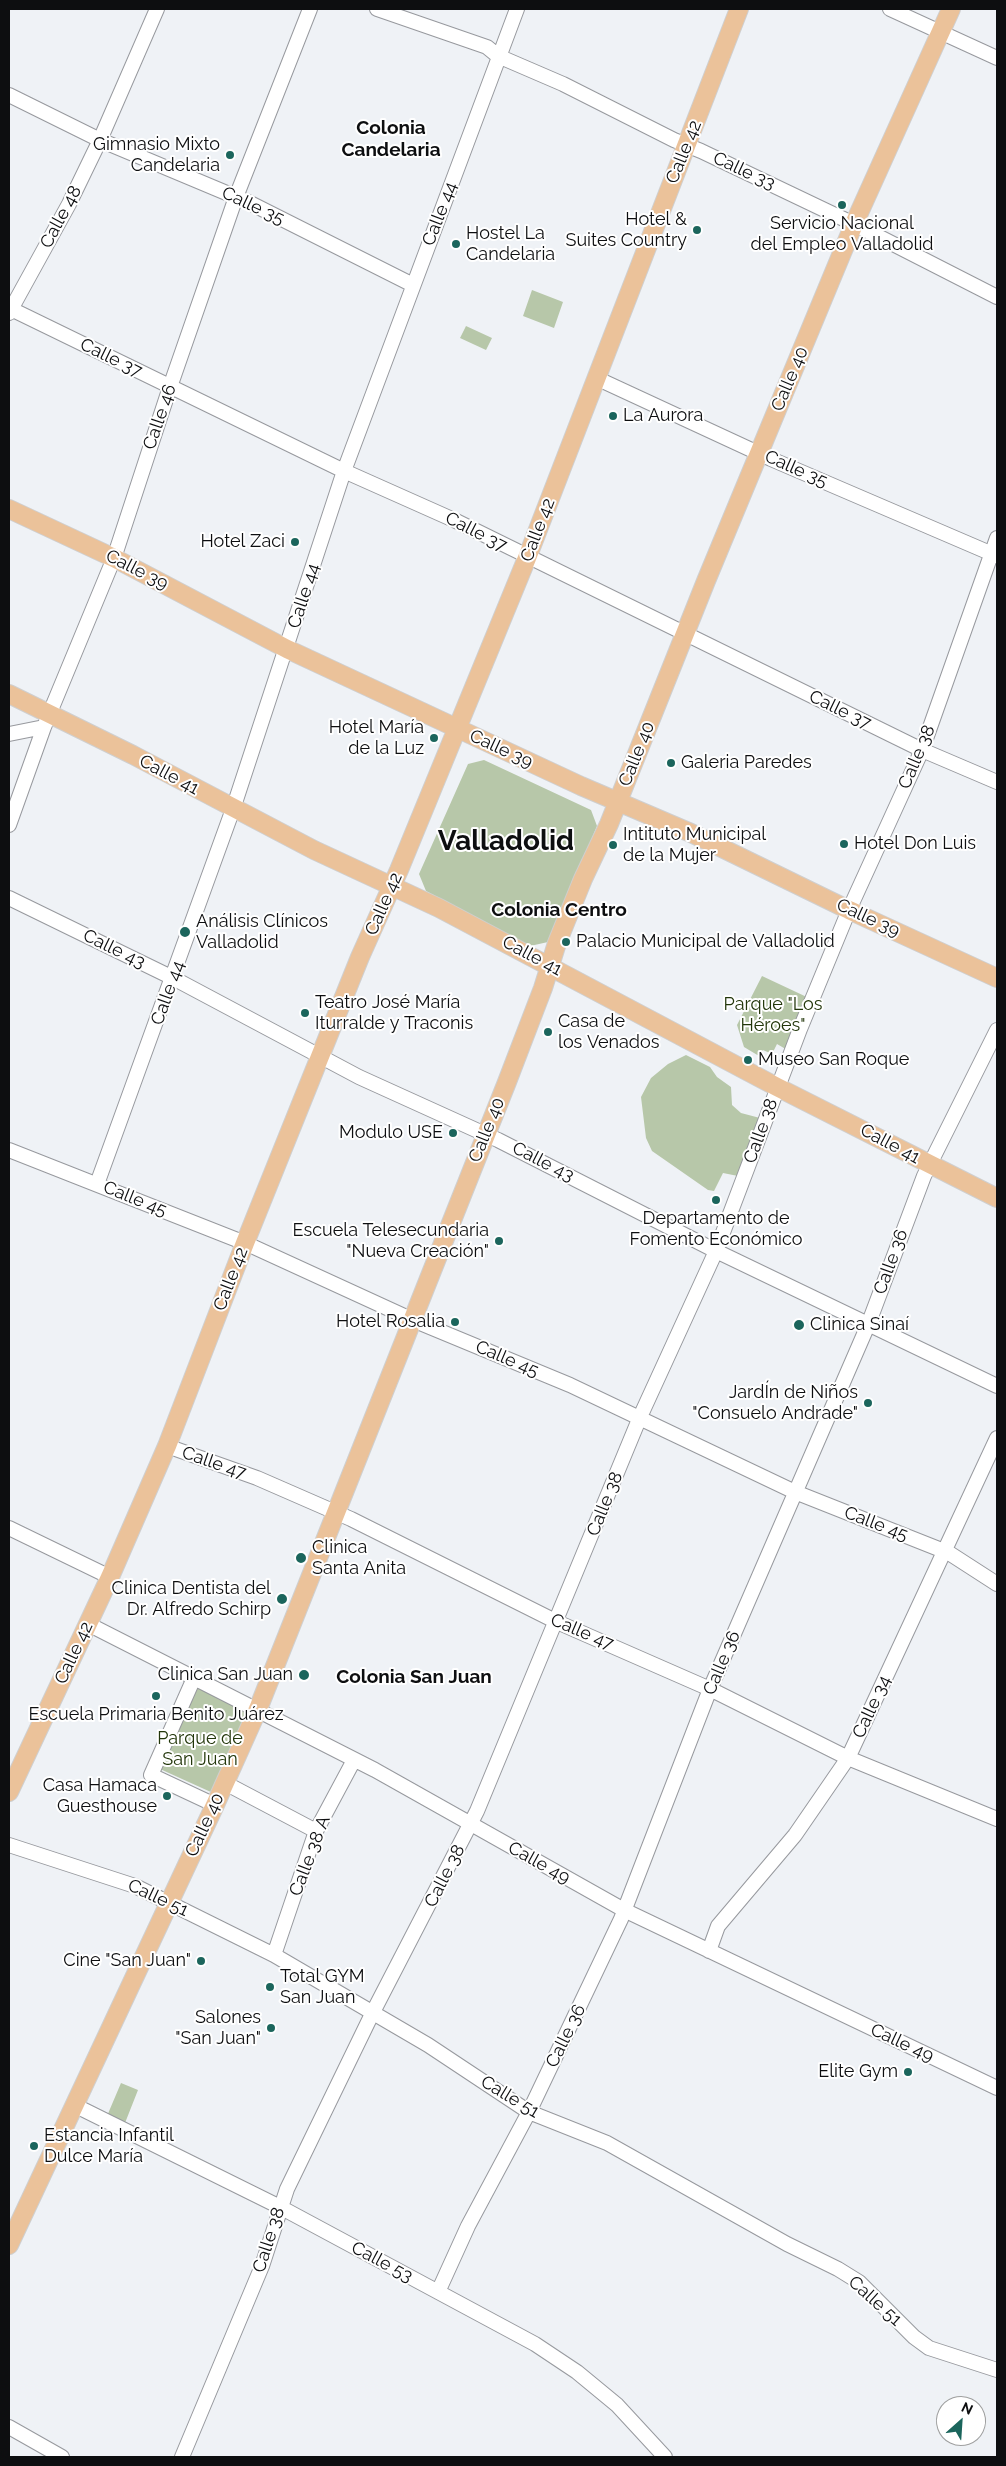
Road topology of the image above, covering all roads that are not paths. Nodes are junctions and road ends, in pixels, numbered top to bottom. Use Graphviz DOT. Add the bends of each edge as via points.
graph roads {
  1 [pos="157,9"];
  2 [pos="310,9"];
  3 [pos="377,9"];
  4 [pos="517,9"];
  5 [pos="739,9"];
  6 [pos="890,9"];
  7 [pos="950,9"];
  8 [pos="940,34"];
  9 [pos="498,56"];
  10 [pos="997,58"];
  11 [pos="9,95"];
  12 [pos="100,140"];
  13 [pos="686,146"];
  14 [pos="236,197"];
  15 [pos="854,224"];
  16 [pos="413,285"];
  17 [pos="997,297"];
  18 [pos="9,310"];
  19 [pos="596,378"];
  20 [pos="170,387"];
  21 [pos="758,453"];
  22 [pos="344,470"];
  23 [pos="9,508"];
  24 [pos="997,538"];
  25 [pos="995,555"];
  26 [pos="114,558"];
  27 [pos="527,558"];
  28 [pos="685,634"];
  29 [pos="287,649"];
  30 [pos="9,694"];
  31 [pos="47,722"];
  32 [pos="457,728"];
  33 [pos="9,734"];
  34 [pos="922,750"];
  35 [pos="997,782"];
  36 [pos="618,802"];
  37 [pos="233,809"];
  38 [pos="9,825"];
  39 [pos="392,886"];
  40 [pos="9,898"];
  41 [pos="850,910"];
  42 [pos="550,966"];
  43 [pos="173,978"];
  44 [pos="997,978"];
  45 [pos="997,1030"];
  46 [pos="320,1057"];
  47 [pos="777,1087"];
  48 [pos="485,1134"];
  49 [pos="9,1150"];
  50 [pos="929,1165"];
  51 [pos="97,1184"];
  52 [pos="997,1198"];
  53 [pos="245,1243"];
  54 [pos="716,1251"];
  55 [pos="413,1320"];
  56 [pos="868,1325"];
  57 [pos="997,1386"];
  58 [pos="640,1417"];
  59 [pos="997,1438"];
  60 [pos="166,1446"];
  61 [pos="795,1492"];
  62 [pos="336,1513"];
  63 [pos="9,1528"];
  64 [pos="944,1551"];
  65 [pos="110,1577"];
  66 [pos="997,1584"];
  67 [pos="557,1622"];
  68 [pos="88,1624"];
  69 [pos="194,1678"];
  70 [pos="710,1689"];
  71 [pos="258,1709"];
  72 [pos="848,1758"];
  73 [pos="354,1760"];
  74 [pos="225,1783"];
  75 [pos="9,1792"];
  76 [pos="215,1805"];
  77 [pos="997,1819"];
  78 [pos="470,1825"];
  79 [pos="316,1830"];
  80 [pos="9,1845"];
  81 [pos="169,1902"];
  82 [pos="624,1910"];
  83 [pos="709,1952"];
  84 [pos="274,1955"];
  85 [pos="372,2014"];
  86 [pos="997,2088"];
  87 [pos="74,2105"];
  88 [pos="529,2112"];
  89 [pos="280,2207"];
  90 [pos="15,2214"];
  91 [pos="9,2245"];
  92 [pos="438,2292"];
  93 [pos="997,2370"];
  94 [pos="9,2427"];
  95 [pos="62,2457"];
  96 [pos="182,2457"];
  97 [pos="664,2457"];
  1 -- 12 [label="street, Calle 48"];
  2 -- 14 [label="street, Calle 46"];
  3 -- 9 [label="street, Calle 33" via="487,47"];
  4 -- 9 [label="street, Calle 44"];
  5 -- 13 [label="main road, Calle 42"];
  6 -- 8 [label="street"];
  7 -- 8 [label="main road, Calle 40"];
  8 -- 10 [label="street"];
  8 -- 15 [label="main road, Calle 40"];
  9 -- 13 [label="street, Calle 33" via="563,84"];
  9 -- 16 [label="street, Calle 44"];
  11 -- 12 [label="street, Calle 35"];
  12 -- 14 [label="street, Calle 35"];
  12 -- 18 [label="street, Calle 48" via="69,204"];
  13 -- 15 [label="street, Calle 33"];
  13 -- 19 [label="main road, Calle 42"];
  14 -- 16 [label="street, Calle 35"];
  14 -- 20 [label="street, Calle 46"];
  15 -- 17 [label="street, Calle 33"];
  15 -- 21 [label="main road, Calle 40"];
  16 -- 22 [label="street, Calle 44"];
  18 -- 20 [label="street, Calle 37"];
  19 -- 21 [label="street, Calle 35"];
  19 -- 27 [label="main road, Calle 42"];
  20 -- 22 [label="street, Calle 37"];
  20 -- 26 [label="street, Calle 46"];
  21 -- 25 [label="street, Calle 35"];
  21 -- 28 [label="main road, Calle 40"];
  22 -- 27 [label="street, Calle 37" via="454,520"];
  22 -- 29 [label="street, Calle 44"];
  23 -- 26 [label="main road, Calle 39"];
  24 -- 25 [label="street, Calle 38"];
  25 -- 34 [label="street, Calle 38"];
  26 -- 29 [label="main road, Calle 39"];
  26 -- 31 [label="street, Calle 46"];
  27 -- 28 [label="street, Calle 37"];
  27 -- 32 [label="main road, Calle 42"];
  28 -- 34 [label="street, Calle 37"];
  28 -- 36 [label="main road, Calle 40"];
  29 -- 32 [label="main road, Calle 39"];
  29 -- 37 [label="street, Calle 44"];
  30 -- 31 [label="main road, Calle 41"];
  31 -- 33 [label="street"];
  31 -- 37 [label="main road, Calle 41" via="133,755"];
  31 -- 38 [label="street, Calle 46"];
  32 -- 36 [label="main road, Calle 39"];
  32 -- 39 [label="main road, Calle 42"];
  34 -- 35 [label="street, Calle 37"];
  34 -- 41 [label="street, Calle 38"];
  36 -- 41 [label="main road, Calle 39" via="692,833"];
  36 -- 42 [label="main road, Calle 40" via="583,879"];
  37 -- 39 [label="main road, Calle 41"];
  37 -- 43 [label="street, Calle 44"];
  39 -- 42 [label="main road, Calle 41"];
  39 -- 46 [label="main road, Calle 42"];
  40 -- 43 [label="street, Calle 43"];
  41 -- 44 [label="main road, Calle 39"];
  41 -- 47 [label="street, Calle 38"];
  42 -- 47 [label="main road, Calle 41"];
  42 -- 48 [label="main road, Calle 40"];
  43 -- 46 [label="street, Calle 43"];
  43 -- 51 [label="street, Calle 44"];
  45 -- 50 [label="street, Calle 36"];
  46 -- 48 [label="street, Calle 43"];
  46 -- 53 [label="main road, Calle 42"];
  47 -- 50 [label="main road, Calle 41"];
  47 -- 54 [label="street, Calle 38"];
  48 -- 54 [label="street, Calle 43"];
  48 -- 55 [label="main road, Calle 40"];
  49 -- 51 [label="street, Calle 45"];
  50 -- 52 [label="main road, Calle 41"];
  50 -- 56 [label="street, Calle 36"];
  51 -- 53 [label="street, Calle 45"];
  53 -- 55 [label="street, Calle 45"];
  53 -- 60 [label="main road, Calle 42"];
  54 -- 56 [label="street, Calle 43"];
  54 -- 58 [label="street, Calle 38"];
  55 -- 58 [label="street, Calle 45"];
  55 -- 62 [label="main road, Calle 40"];
  56 -- 57 [label="street, Calle 43"];
  56 -- 61 [label="street, Calle 36"];
  58 -- 61 [label="street, Calle 45"];
  58 -- 67 [label="street, Calle 38"];
  59 -- 64 [label="street, Calle 34"];
  60 -- 62 [label="street, Calle 47" via="257,1478"];
  60 -- 65 [label="main road, Calle 42"];
  61 -- 64 [label="street, Calle 45"];
  61 -- 70 [label="street, Calle 36"];
  62 -- 67 [label="street, Calle 47"];
  62 -- 71 [label="main road, Calle 40"];
  63 -- 65 [label="street"];
  64 -- 66 [label="street, Calle 45"];
  64 -- 72 [label="street, Calle 34"];
  65 -- 68 [label="main road, Calle 42"];
  67 -- 70 [label="street, Calle 47"];
  67 -- 78 [label="street, Calle 38"];
  68 -- 69 [label="street, Calle 49"];
  68 -- 75 [label="main road, Calle 42"];
  69 -- 71 [label="street, Calle 49"];
  69 -- 76 [label="street" via="151,1775"];
  70 -- 72 [label="street, Calle 47"];
  70 -- 82 [label="street, Calle 36"];
  71 -- 73 [label="street, Calle 49"];
  71 -- 74 [label="main road, Calle 40"];
  72 -- 77 [label="street, Calle 47"];
  72 -- 83 [label="street, Calle 34" via="795,1835 718,1926"];
  73 -- 78 [label="street, Calle 49"];
  73 -- 79 [label="street, Calle 38 A"];
  74 -- 76 [label="main road, Calle 40"];
  74 -- 79 [label="street"];
  76 -- 81 [label="main road, Calle 40"];
  78 -- 82 [label="street, Calle 49"];
  78 -- 85 [label="street, Calle 38"];
  79 -- 84 [label="street, Calle 38 A"];
  80 -- 81 [label="street, Calle 51" via="103,1874"];
  81 -- 84 [label="street, Calle 51"];
  81 -- 87 [label="main road, Calle 40"];
  82 -- 83 [label="street, Calle 49"];
  82 -- 88 [label="street, Calle 36"];
  83 -- 86 [label="street, Calle 49"];
  84 -- 85 [label="street, Calle 51"];
  85 -- 88 [label="street, Calle 51" via="428,2045"];
  85 -- 89 [label="street, Calle 38"];
  87 -- 89 [label="street, Calle 53"];
  87 -- 90 [label="main road, Calle 40"];
  88 -- 92 [label="street, Calle 36" via="468,2226"];
  88 -- 93 [label="street, Calle 51" via="607,2143 838,2269 859,2282 929,2348"];
  89 -- 92 [label="street, Calle 53"];
  89 -- 96 [label="street, Calle 38" via="262,2266"];
  90 -- 91 [label="main road, Calle 40"];
  92 -- 97 [label="street, Calle 53" via="536,2344 577,2372 617,2405"];
  94 -- 95 [label="street"];
}
